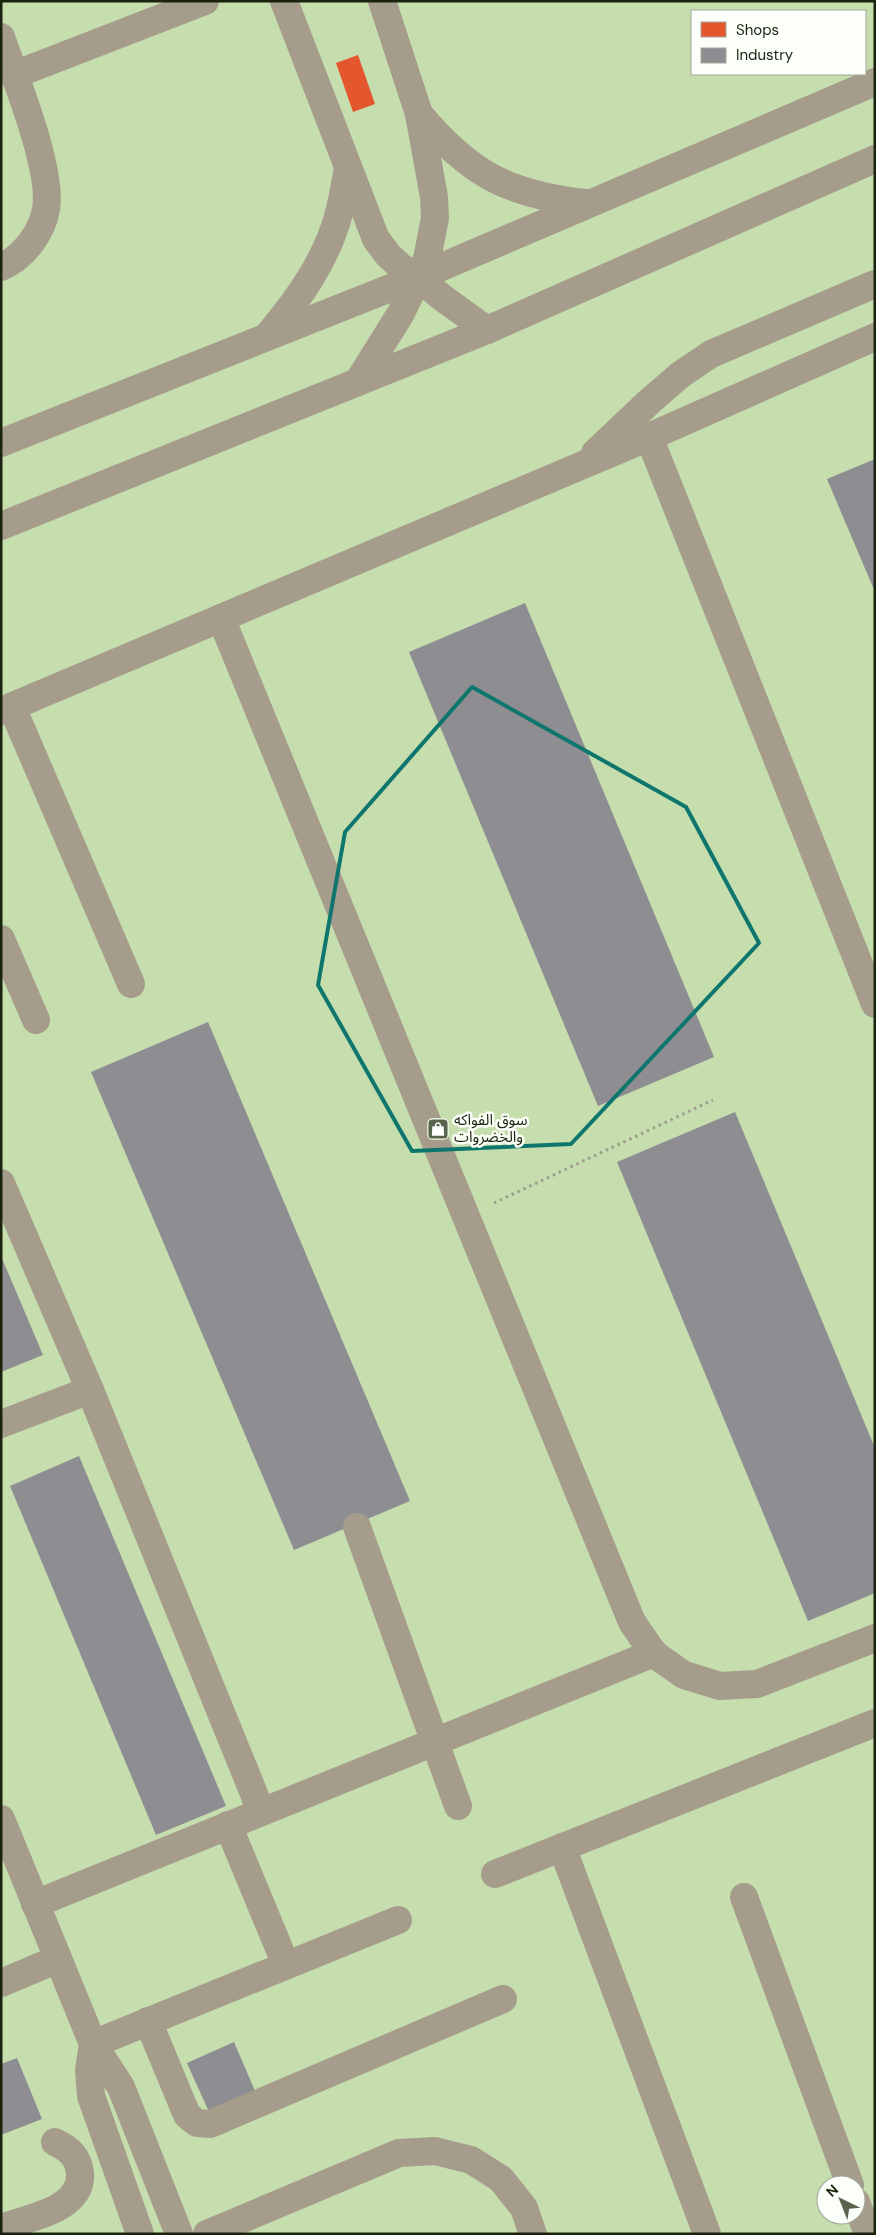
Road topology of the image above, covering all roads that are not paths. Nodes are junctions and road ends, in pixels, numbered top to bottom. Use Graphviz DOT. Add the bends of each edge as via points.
graph roads {
  1 [pos="206,1"];
  2 [pos="284,1"];
  3 [pos="382,1"];
  4 [pos="1,37"];
  5 [pos="14,75"];
  6 [pos="875,82"];
  7 [pos="419,114"];
  8 [pos="875,159"];
  9 [pos="348,168"];
  10 [pos="586,203"];
  11 [pos="1,267"];
  12 [pos="418,277"];
  13 [pos="875,284"];
  14 [pos="487,330"];
  15 [pos="269,334"];
  16 [pos="875,338"];
  17 [pos="358,382"];
  18 [pos="649,437"];
  19 [pos="1,442"];
  20 [pos="585,464"];
  21 [pos="1,526"];
  22 [pos="221,618"];
  23 [pos="6,709"];
  24 [pos="1,939"];
  25 [pos="131,984"];
  26 [pos="875,1004"];
  27 [pos="36,1020"];
  28 [pos="1,1183"];
  29 [pos="90,1390"];
  30 [pos="1,1424"];
  31 [pos="356,1527"];
  32 [pos="875,1638"];
  33 [pos="654,1653"];
  34 [pos="875,1723"];
  35 [pos="434,1741"];
  36 [pos="458,1806"];
  37 [pos="261,1811"];
  38 [pos="1,1820"];
  39 [pos="228,1824"];
  40 [pos="562,1847"];
  41 [pos="495,1874"];
  42 [pos="744,1897"];
  43 [pos="35,1904"];
  44 [pos="398,1920"];
  45 [pos="58,1959"];
  46 [pos="286,1965"];
  47 [pos="1,1983"];
  48 [pos="503,1999"];
  49 [pos="148,2021"];
  50 [pos="92,2044"];
  51 [pos="55,2142"];
  52 [pos="846,2175"];
  53 [pos="1,2228"];
  54 [pos="140,2234"];
  55 [pos="179,2234"];
  56 [pos="207,2234"];
  57 [pos="533,2234"];
  58 [pos="707,2234"];
  1 -- 5 [label="street"];
  2 -- 9 [label="street"];
  3 -- 7 [label="street"];
  4 -- 5 [label="street"];
  5 -- 11 [label="street" via="45,176 46,209 34,240 11,263"];
  6 -- 10 [label="street"];
  7 -- 10 [label="street" via="445,144 475,168 510,187 548,199"];
  7 -- 12 [label="street" via="435,218 427,259"];
  8 -- 14 [label="street"];
  9 -- 12 [label="street" via="376,239 402,268"];
  9 -- 15 [label="street" via="339,214 322,258 299,298"];
  10 -- 12 [label="street"];
  12 -- 14 [label="street"];
  12 -- 15 [label="street"];
  12 -- 17 [label="street" via="381,348"];
  13 -- 20 [label="street" via="710,354 650,401"];
  14 -- 17 [label="street"];
  15 -- 19 [label="street"];
  16 -- 18 [label="street"];
  17 -- 21 [label="street"];
  18 -- 20 [label="street"];
  18 -- 26 [label="street"];
  20 -- 22 [label="street"];
  22 -- 23 [label="street"];
  22 -- 33 [label="street" via="632,1622"];
  23 -- 25 [label="street"];
  24 -- 27 [label="street"];
  28 -- 29 [label="street"];
  29 -- 30 [label="street"];
  29 -- 37 [label="street"];
  31 -- 35 [label="street"];
  32 -- 33 [label="street" via="757,1684 720,1686 684,1675"];
  33 -- 35 [label="street"];
  34 -- 40 [label="street"];
  35 -- 36 [label="street"];
  35 -- 37 [label="street"];
  37 -- 39 [label="street"];
  38 -- 43 [label="street"];
  39 -- 43 [label="street"];
  39 -- 46 [label="street"];
  40 -- 41 [label="street"];
  40 -- 58 [label="street"];
  42 -- 52 [label="street"];
  43 -- 45 [label="street"];
  44 -- 46 [label="street"];
  45 -- 47 [label="street"];
  45 -- 50 [label="street"];
  46 -- 49 [label="street"];
  48 -- 49 [label="street" via="210,2124 197,2123 186,2115"];
  49 -- 50 [label="street"];
  50 -- 54 [label="street" via="91,2096"];
  50 -- 55 [label="street" via="124,2095"];
  51 -- 53 [label="street" via="70,2150 79,2164 80,2181 73,2196 60,2206"];
  56 -- 57 [label="street" via="399,2153 435,2151 470,2160 501,2179 524,2208"];
}
